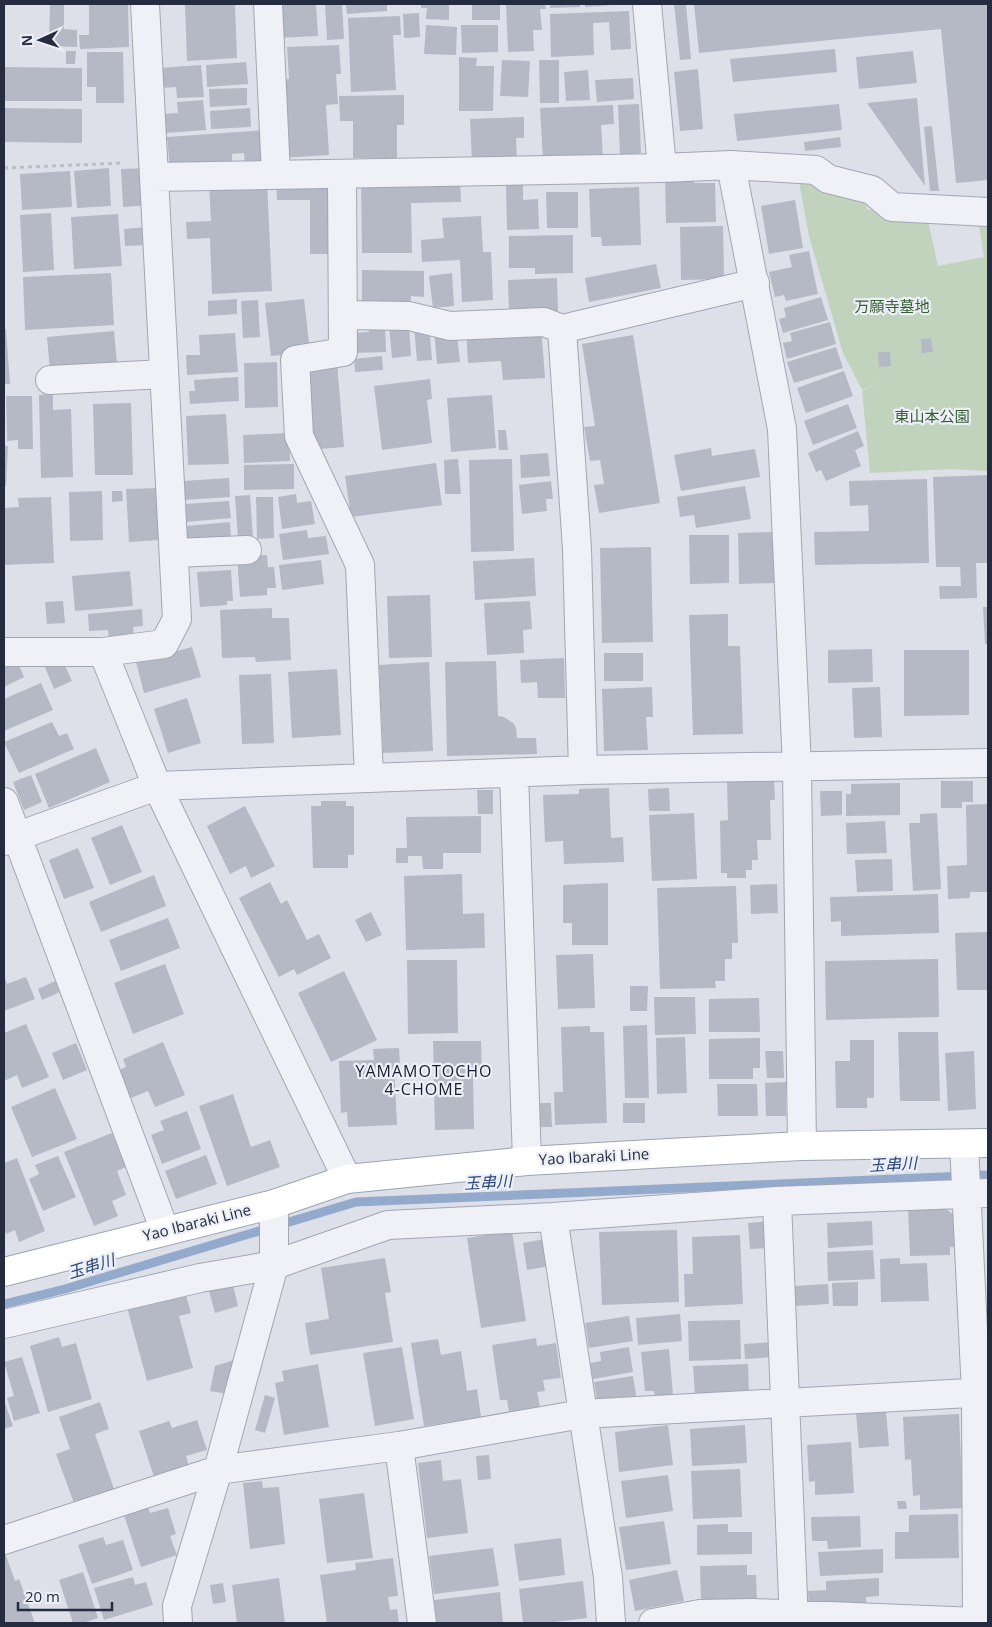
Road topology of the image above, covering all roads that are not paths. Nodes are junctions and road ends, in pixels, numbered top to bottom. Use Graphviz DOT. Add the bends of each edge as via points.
graph roads {
  1 [pos="144,4"];
  2 [pos="268,4"];
  3 [pos="647,4"];
  4 [pos="731,165"];
  5 [pos="662,168"];
  6 [pos="154,170"];
  7 [pos="342,174"];
  8 [pos="276,175"];
  9 [pos="988,212"];
  10 [pos="755,284"];
  11 [pos="343,315"];
  12 [pos="562,329"];
  13 [pos="164,374"];
  14 [pos="50,380"];
  15 [pos="247,550"];
  16 [pos="174,553"];
  17 [pos="4,652"];
  18 [pos="103,652"];
  19 [pos="988,763"];
  20 [pos="797,768"];
  21 [pos="583,770"];
  22 [pos="514,773"];
  23 [pos="369,778"];
  24 [pos="157,786"];
  25 [pos="4,802"];
  26 [pos="10,838"];
  27 [pos="802,1146"];
  28 [pos="527,1161"];
  29 [pos="973,1170"];
  30 [pos="347,1179"];
  31 [pos="777,1201"];
  32 [pos="274,1204"];
  33 [pos="553,1217"];
  34 [pos="165,1231"];
  35 [pos="274,1266"];
  36 [pos="4,1272"];
  37 [pos="4,1324"];
  38 [pos="982,1392"];
  39 [pos="784,1402"];
  40 [pos="582,1414"];
  41 [pos="399,1446"];
  42 [pos="218,1470"];
  43 [pos="4,1540"];
  44 [pos="983,1566"];
  45 [pos="793,1619"];
  46 [pos="178,1623"];
  47 [pos="422,1623"];
  48 [pos="611,1623"];
  49 [pos="653,1623"];
  50 [pos="977,1623"];
  1 -- 6 [label="street"];
  2 -- 8 [label="street"];
  3 -- 5 [label="street"];
  4 -- 5 [label="street"];
  4 -- 9 [label="street" via="816,170 828,179 872,190 892,207"];
  4 -- 10 [label="street"];
  5 -- 7 [label="street"];
  6 -- 8 [label="street"];
  6 -- 13 [label="street"];
  7 -- 8 [label="street"];
  7 -- 11 [label="street"];
  10 -- 12 [label="street"];
  10 -- 20 [label="street" via="782,429"];
  11 -- 12 [label="street" via="409,316 450,326 544,322"];
  11 -- 23 [label="street" via="343,352 295,360 295,370 299,436 360,565"];
  12 -- 21 [label="street" via="577,549"];
  13 -- 14 [label="street"];
  13 -- 16 [label="street"];
  15 -- 16 [label="street"];
  16 -- 18 [label="street" via="177,619 164,644"];
  17 -- 18 [label="street"];
  18 -- 24 [label="street"];
  19 -- 20 [label="street"];
  20 -- 21 [label="street"];
  20 -- 27 [label="street"];
  21 -- 22 [label="street"];
  22 -- 23 [label="street"];
  22 -- 28 [label="street"];
  23 -- 24 [label="street"];
  24 -- 26 [label="street"];
  24 -- 30 [label="street"];
  25 -- 26 [label="street"];
  26 -- 34 [label="street"];
  27 -- 28 [label="main road, Yao Ibaraki Line"];
  27 -- 29 [label="main road, Yao Ibaraki Line"];
  28 -- 30 [label="main road, Yao Ibaraki Line"];
  29 -- 31 [label="street"];
  29 -- 38 [label="street"];
  30 -- 32 [label="main road, Yao Ibaraki Line"];
  31 -- 33 [label="street"];
  31 -- 39 [label="street"];
  32 -- 34 [label="main road, Yao Ibaraki Line"];
  32 -- 35 [label="street"];
  33 -- 35 [label="street" via="388,1225"];
  33 -- 40 [label="street"];
  34 -- 36 [label="main road, Yao Ibaraki Line"];
  35 -- 37 [label="street" via="200,1278"];
  35 -- 42 [label="street"];
  38 -- 39 [label="street"];
  38 -- 44 [label="street"];
  39 -- 40 [label="street"];
  39 -- 45 [label="street"];
  40 -- 41 [label="street"];
  40 -- 48 [label="street" via="608,1577"];
  41 -- 42 [label="street"];
  41 -- 47 [label="street"];
  42 -- 43 [label="street"];
  42 -- 46 [label="street" via="177,1606"];
  44 -- 50 [label="street"];
  45 -- 49 [label="street" via="753,1613 700,1614"];
  45 -- 50 [label="street"];
}
